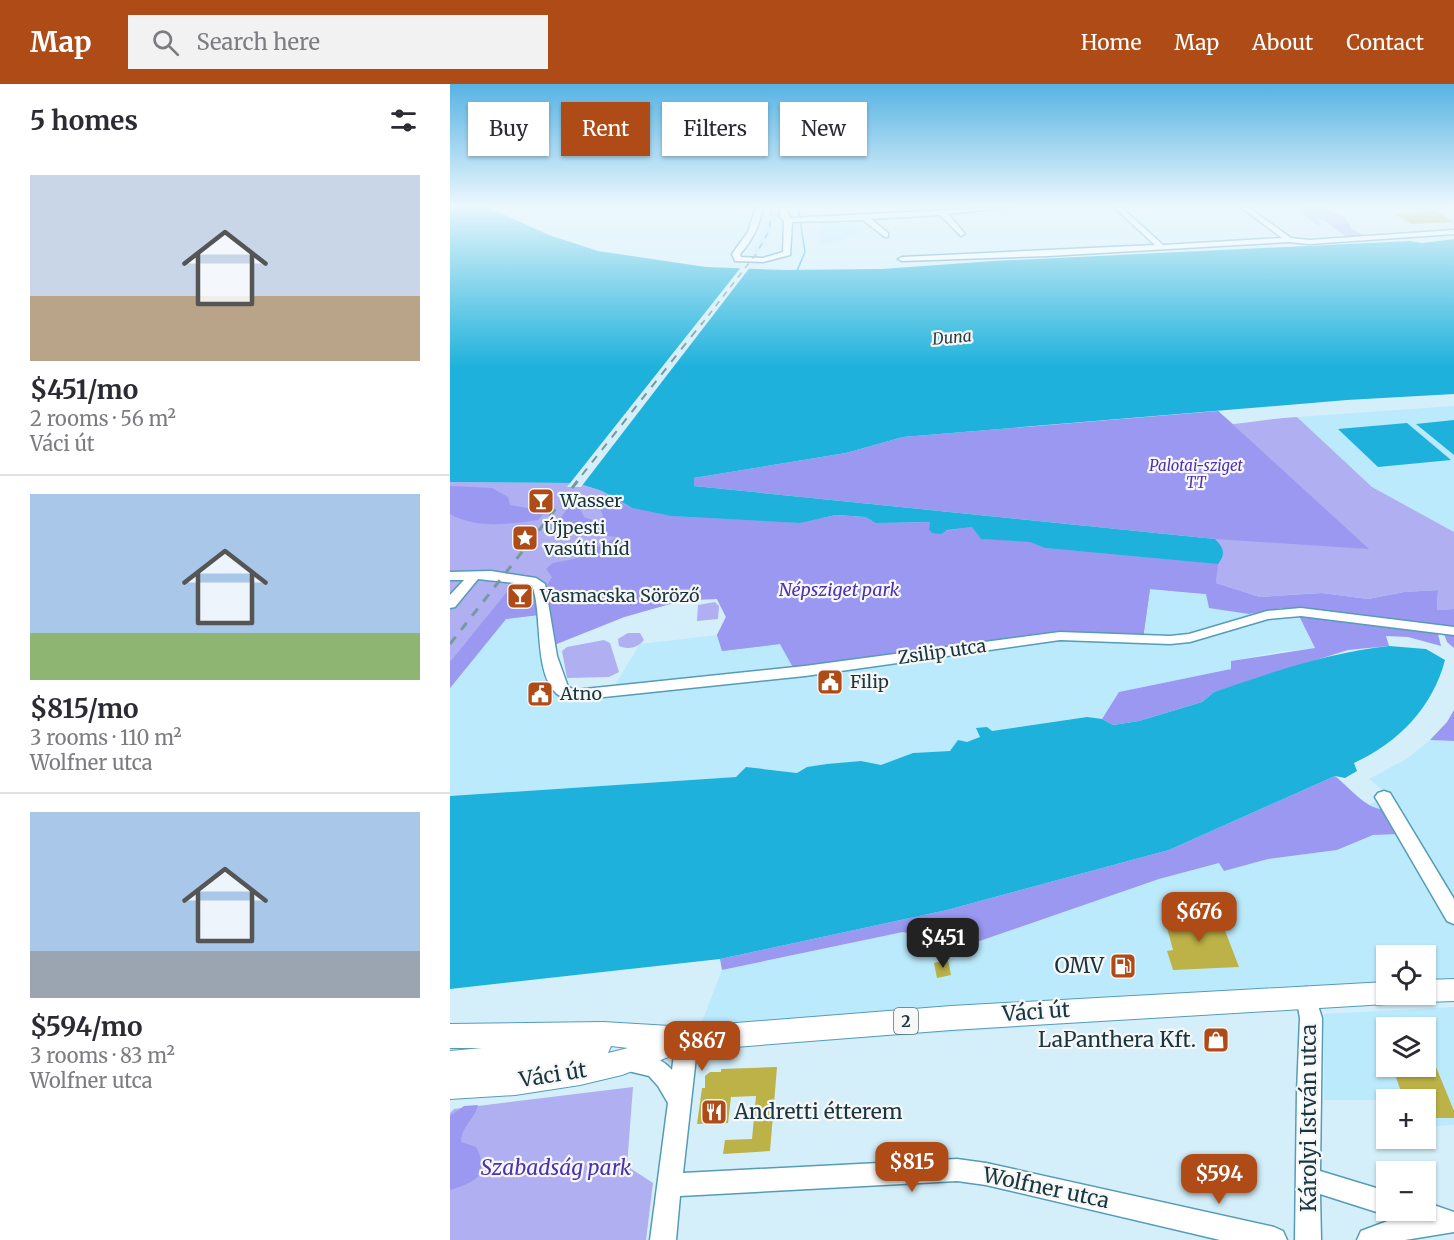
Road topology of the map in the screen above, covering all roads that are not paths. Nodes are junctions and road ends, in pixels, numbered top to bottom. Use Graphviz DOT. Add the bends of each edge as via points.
graph roads {
  1 [pos="450,576"];
  2 [pos="474,576"];
  3 [pos="450,604"];
  4 [pos="1454,631"];
  5 [pos="1384,797"];
  6 [pos="1454,916"];
  7 [pos="1454,990"];
  8 [pos="1436,991"];
  9 [pos="1376,993"];
  10 [pos="1306,996"];
  11 [pos="450,1036"];
  12 [pos="646,1036"];
  13 [pos="687,1038"];
  14 [pos="621,1062"];
  15 [pos="450,1064"];
  16 [pos="480,1084"];
  17 [pos="450,1086"];
  18 [pos="450,1096"];
  19 [pos="679,1101"];
  20 [pos="1309,1179"];
  21 [pos="670,1185"];
  22 [pos="1376,1200"];
  23 [pos="1436,1218"];
  24 [pos="1451,1223"];
  25 [pos="663,1240"];
  26 [pos="1274,1240"];
  27 [pos="1308,1240"];
  28 [pos="1370,1240"];
  1 -- 2 [label="street"];
  2 -- 3 [label="street"];
  2 -- 4 [label="street, Zsilip utca" via="515,577 531,580 540,587 546,643 556,675 562,690 575,695 805,671 1060,636 1190,638 1278,613 1301,612"];
  5 -- 6 [label="street"];
  7 -- 8 [label="main road"];
  9 -- 10 [label="main road, Váci út / 2"];
  10 -- 13 [label="main road, Váci út / 2"];
  10 -- 20 [label="street, Károlyi István utca" via="1311,1018"];
  11 -- 12 [label="main road, Váci út / 2"];
  12 -- 13 [label="main road, Váci út / 2"];
  12 -- 15 [label="main road"];
  13 -- 14 [label="main road, Váci út / 2"];
  13 -- 19 [label="street"];
  14 -- 16 [label="main road, Váci út / 2" via="521,1081"];
  14 -- 19 [label="street" via="656,1066"];
  16 -- 17 [label="main road, Váci út / 2"];
  16 -- 18 [label="main road"];
  19 -- 21 [label="street"];
  20 -- 22 [label="street"];
  20 -- 27 [label="street, Károlyi István utca"];
  21 -- 25 [label="street"];
  21 -- 26 [label="street, Wolfner utca" via="957,1170"];
  23 -- 24 [label="street"];
  24 -- 28 [label="street" via="1412,1225"];
}
